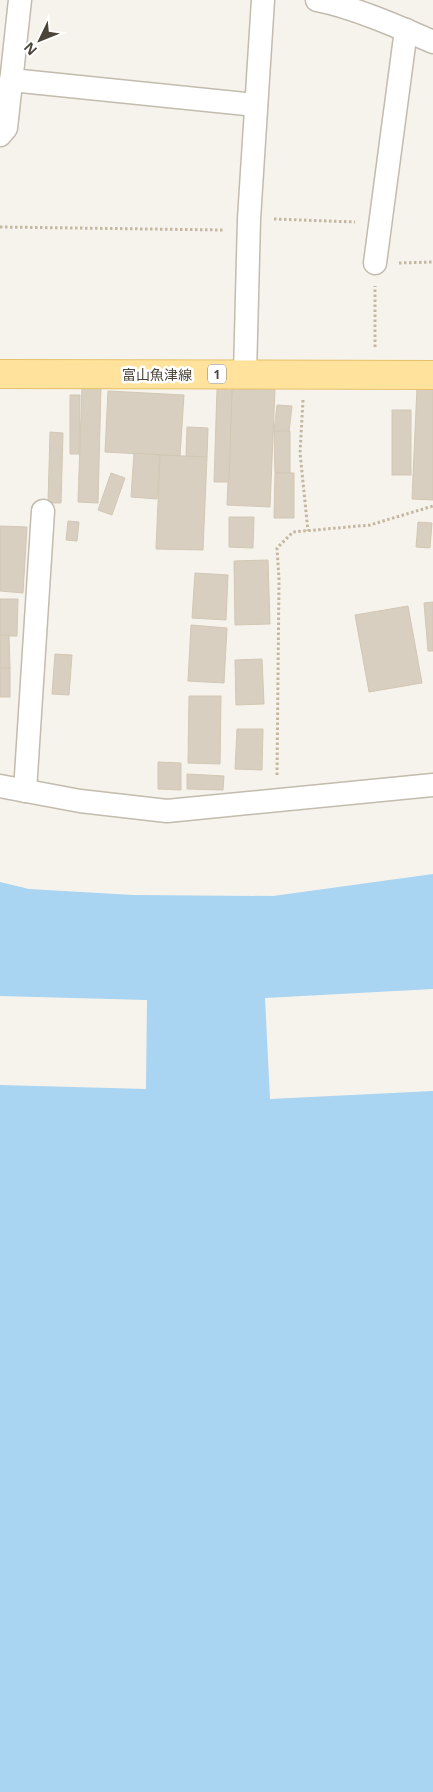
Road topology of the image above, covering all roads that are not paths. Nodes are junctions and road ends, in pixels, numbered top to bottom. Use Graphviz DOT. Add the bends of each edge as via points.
graph roads {
  1 [pos="20,0"];
  2 [pos="263,0"];
  3 [pos="317,0"];
  4 [pos="406,30"];
  5 [pos="433,42"];
  6 [pos="12,80"];
  7 [pos="256,105"];
  8 [pos="0,135"];
  9 [pos="375,263"];
  10 [pos="0,374"];
  11 [pos="245,374"];
  12 [pos="433,375"];
  13 [pos="43,511"];
  14 [pos="433,785"];
  15 [pos="0,786"];
  16 [pos="25,791"];
  1 -- 6 [label="street"];
  2 -- 7 [label="street"];
  3 -- 4 [label="street"];
  4 -- 5 [label="street"];
  4 -- 9 [label="street"];
  6 -- 7 [label="street"];
  6 -- 8 [label="street" via="6,128"];
  7 -- 11 [label="street"];
  10 -- 11 [label="main road, 富山魚津線 / 1"];
  11 -- 12 [label="main road, 富山魚津線 / 1"];
  13 -- 16 [label="street"];
  14 -- 16 [label="street" via="167,811"];
  15 -- 16 [label="street"];
}
